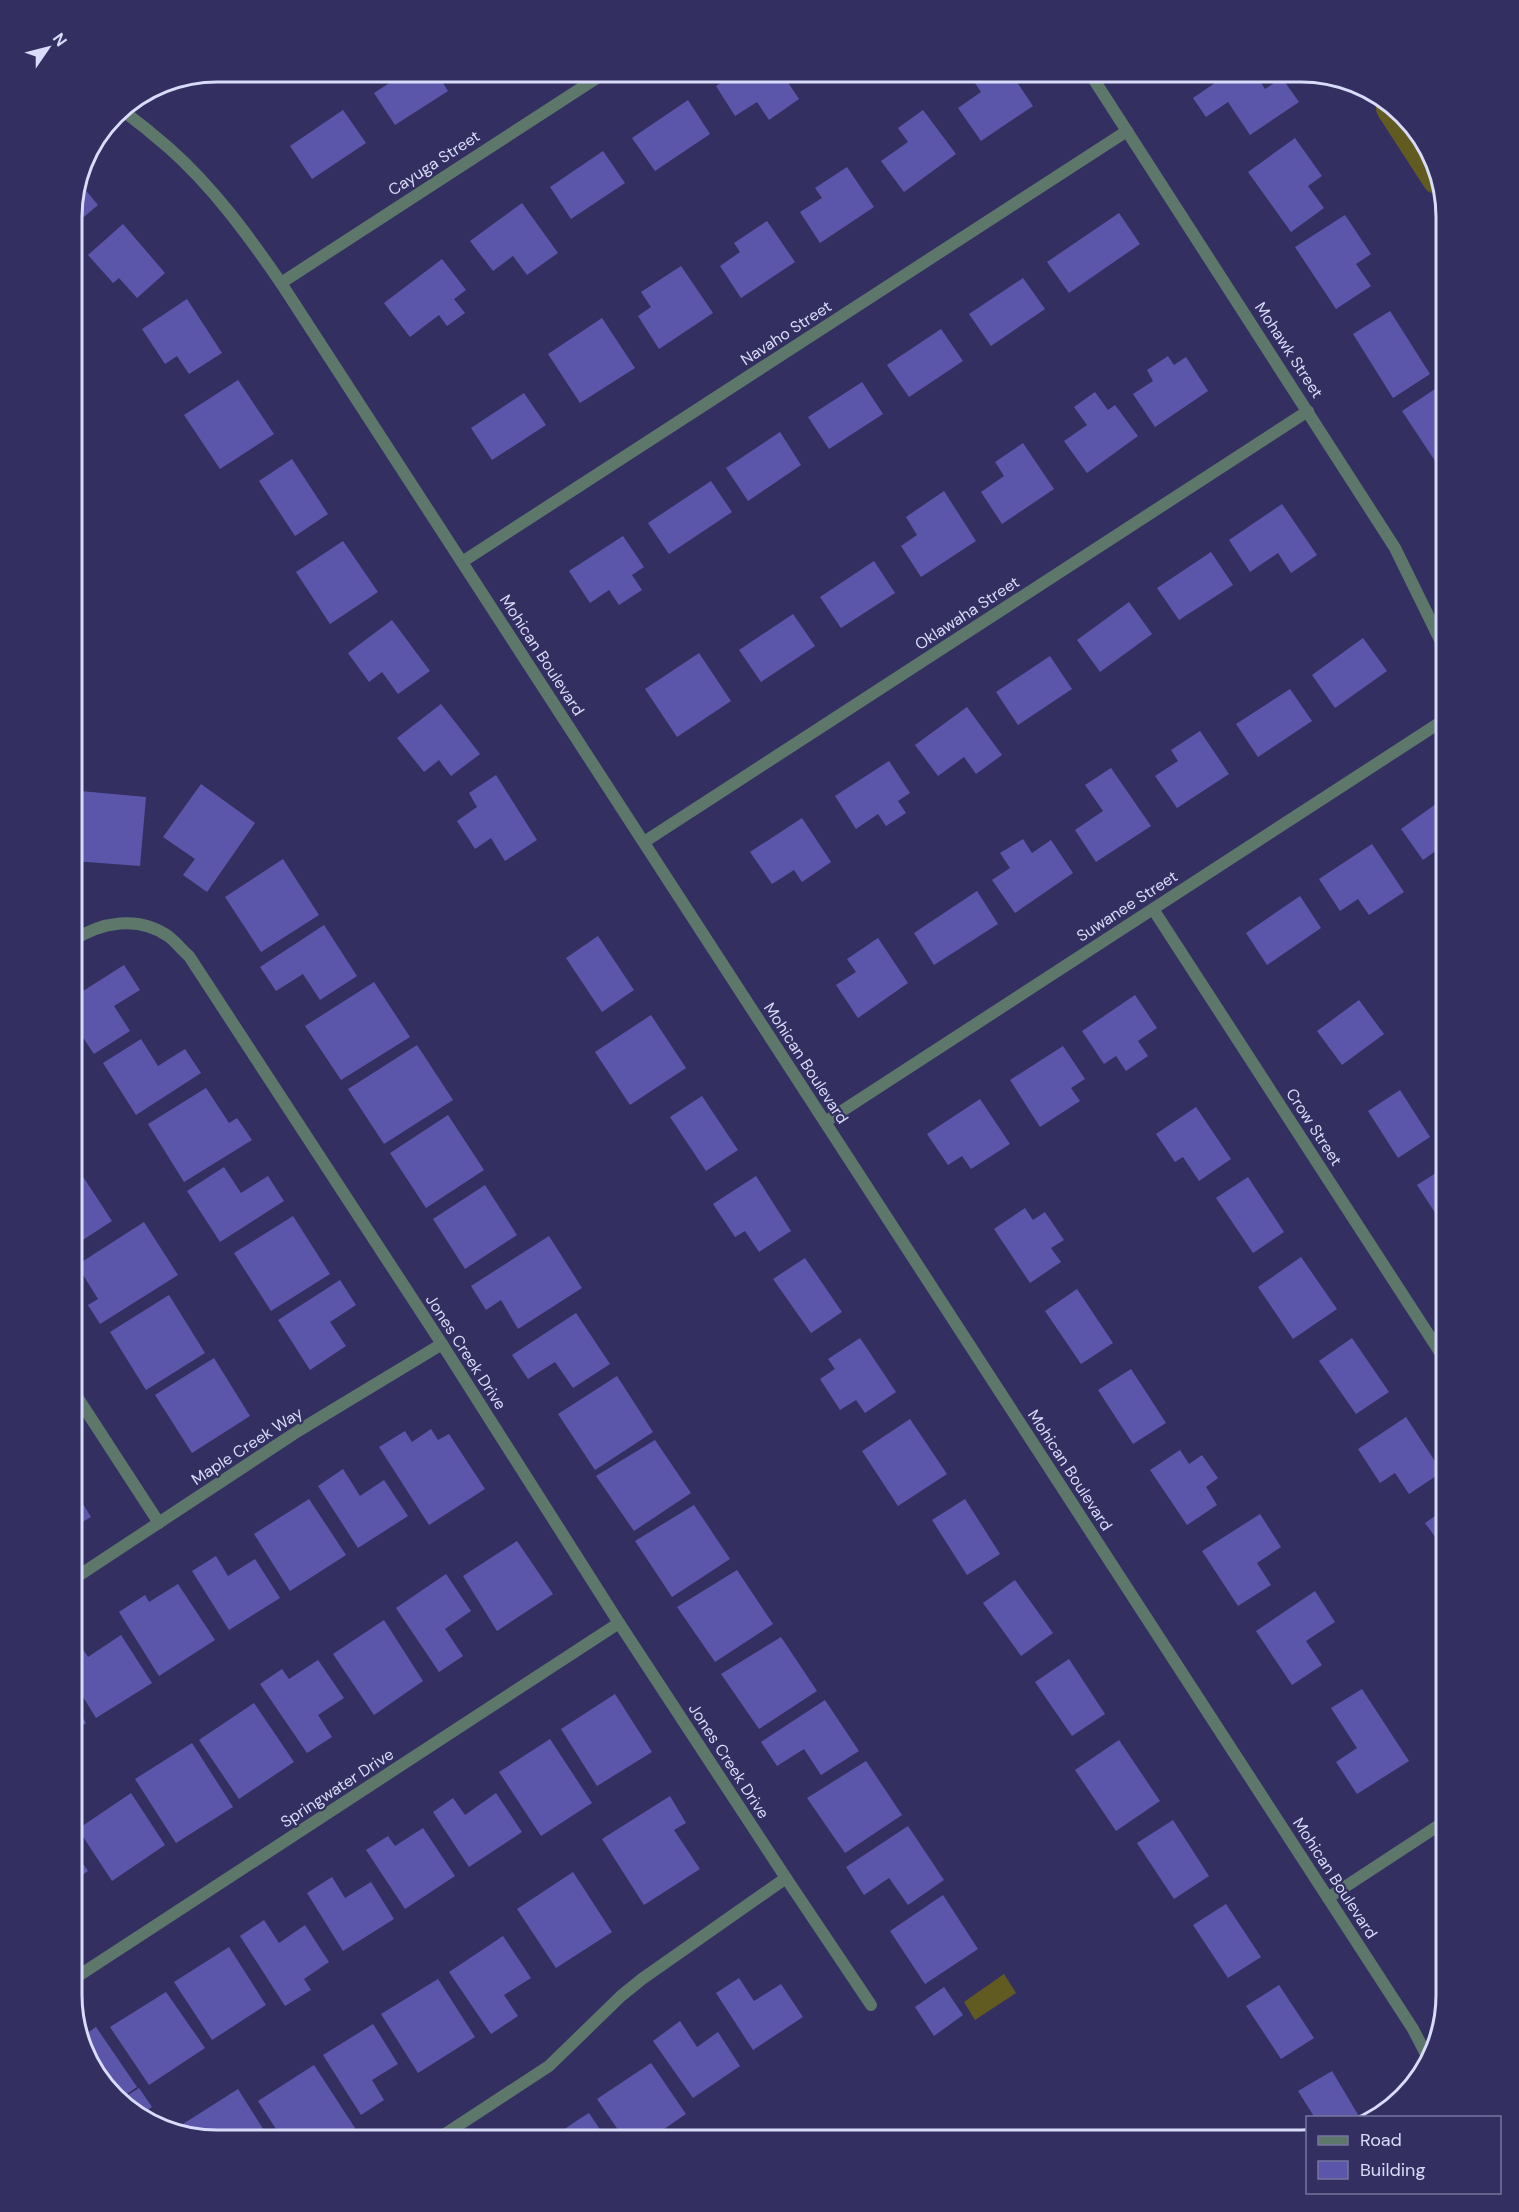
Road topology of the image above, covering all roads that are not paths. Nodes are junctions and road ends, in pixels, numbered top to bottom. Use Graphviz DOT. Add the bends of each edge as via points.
graph roads {
  1 [pos="589,83"];
  2 [pos="1096,83"];
  3 [pos="129,116"];
  4 [pos="1127,131"];
  5 [pos="281,283"];
  6 [pos="1308,411"];
  7 [pos="462,562"];
  8 [pos="1436,632"];
  9 [pos="1436,725"];
  10 [pos="644,842"];
  11 [pos="1153,909"];
  12 [pos="83,934"];
  13 [pos="825,1122"];
  14 [pos="442,1344"];
  15 [pos="1436,1346"];
  16 [pos="82,1405"];
  17 [pos="159,1523"];
  18 [pos="82,1573"];
  19 [pos="619,1623"];
  20 [pos="1436,1827"];
  21 [pos="786,1878"];
  22 [pos="1328,1898"];
  23 [pos="82,1973"];
  24 [pos="871,2005"];
  25 [pos="1424,2050"];
  26 [pos="452,2129"];
  1 -- 5 [label="street, Cayuga Street"];
  2 -- 4 [label="street, Mohawk Street"];
  3 -- 5 [label="street, Mohican Boulevard" via="170,149 222,203"];
  4 -- 6 [label="street, Mohawk Street"];
  4 -- 7 [label="street, Navaho Street"];
  5 -- 7 [label="street, Mohican Boulevard"];
  6 -- 8 [label="street, Mohawk Street" via="1395,548"];
  6 -- 10 [label="street, Oklawaha Street"];
  7 -- 10 [label="street, Mohican Boulevard"];
  9 -- 11 [label="street, Suwanee Street"];
  10 -- 13 [label="street, Mohican Boulevard"];
  11 -- 13 [label="street, Suwanee Street"];
  11 -- 15 [label="street, Crow Street"];
  12 -- 14 [label="street, Jones Creek Drive" via="116,922 144,925 168,936 189,956"];
  13 -- 22 [label="street, Mohican Boulevard"];
  14 -- 17 [label="street, Maple Creek Way" via="298,1431"];
  14 -- 19 [label="street, Jones Creek Drive"];
  16 -- 17 [label="street"];
  17 -- 18 [label="street, Maple Creek Way"];
  19 -- 21 [label="street, Jones Creek Drive"];
  19 -- 23 [label="street, Springwater Drive"];
  20 -- 22 [label="street"];
  21 -- 24 [label="street, Jones Creek Drive"];
  21 -- 26 [label="street" via="642,1979 549,2066"];
  22 -- 25 [label="street, Mohican Boulevard"];
}
